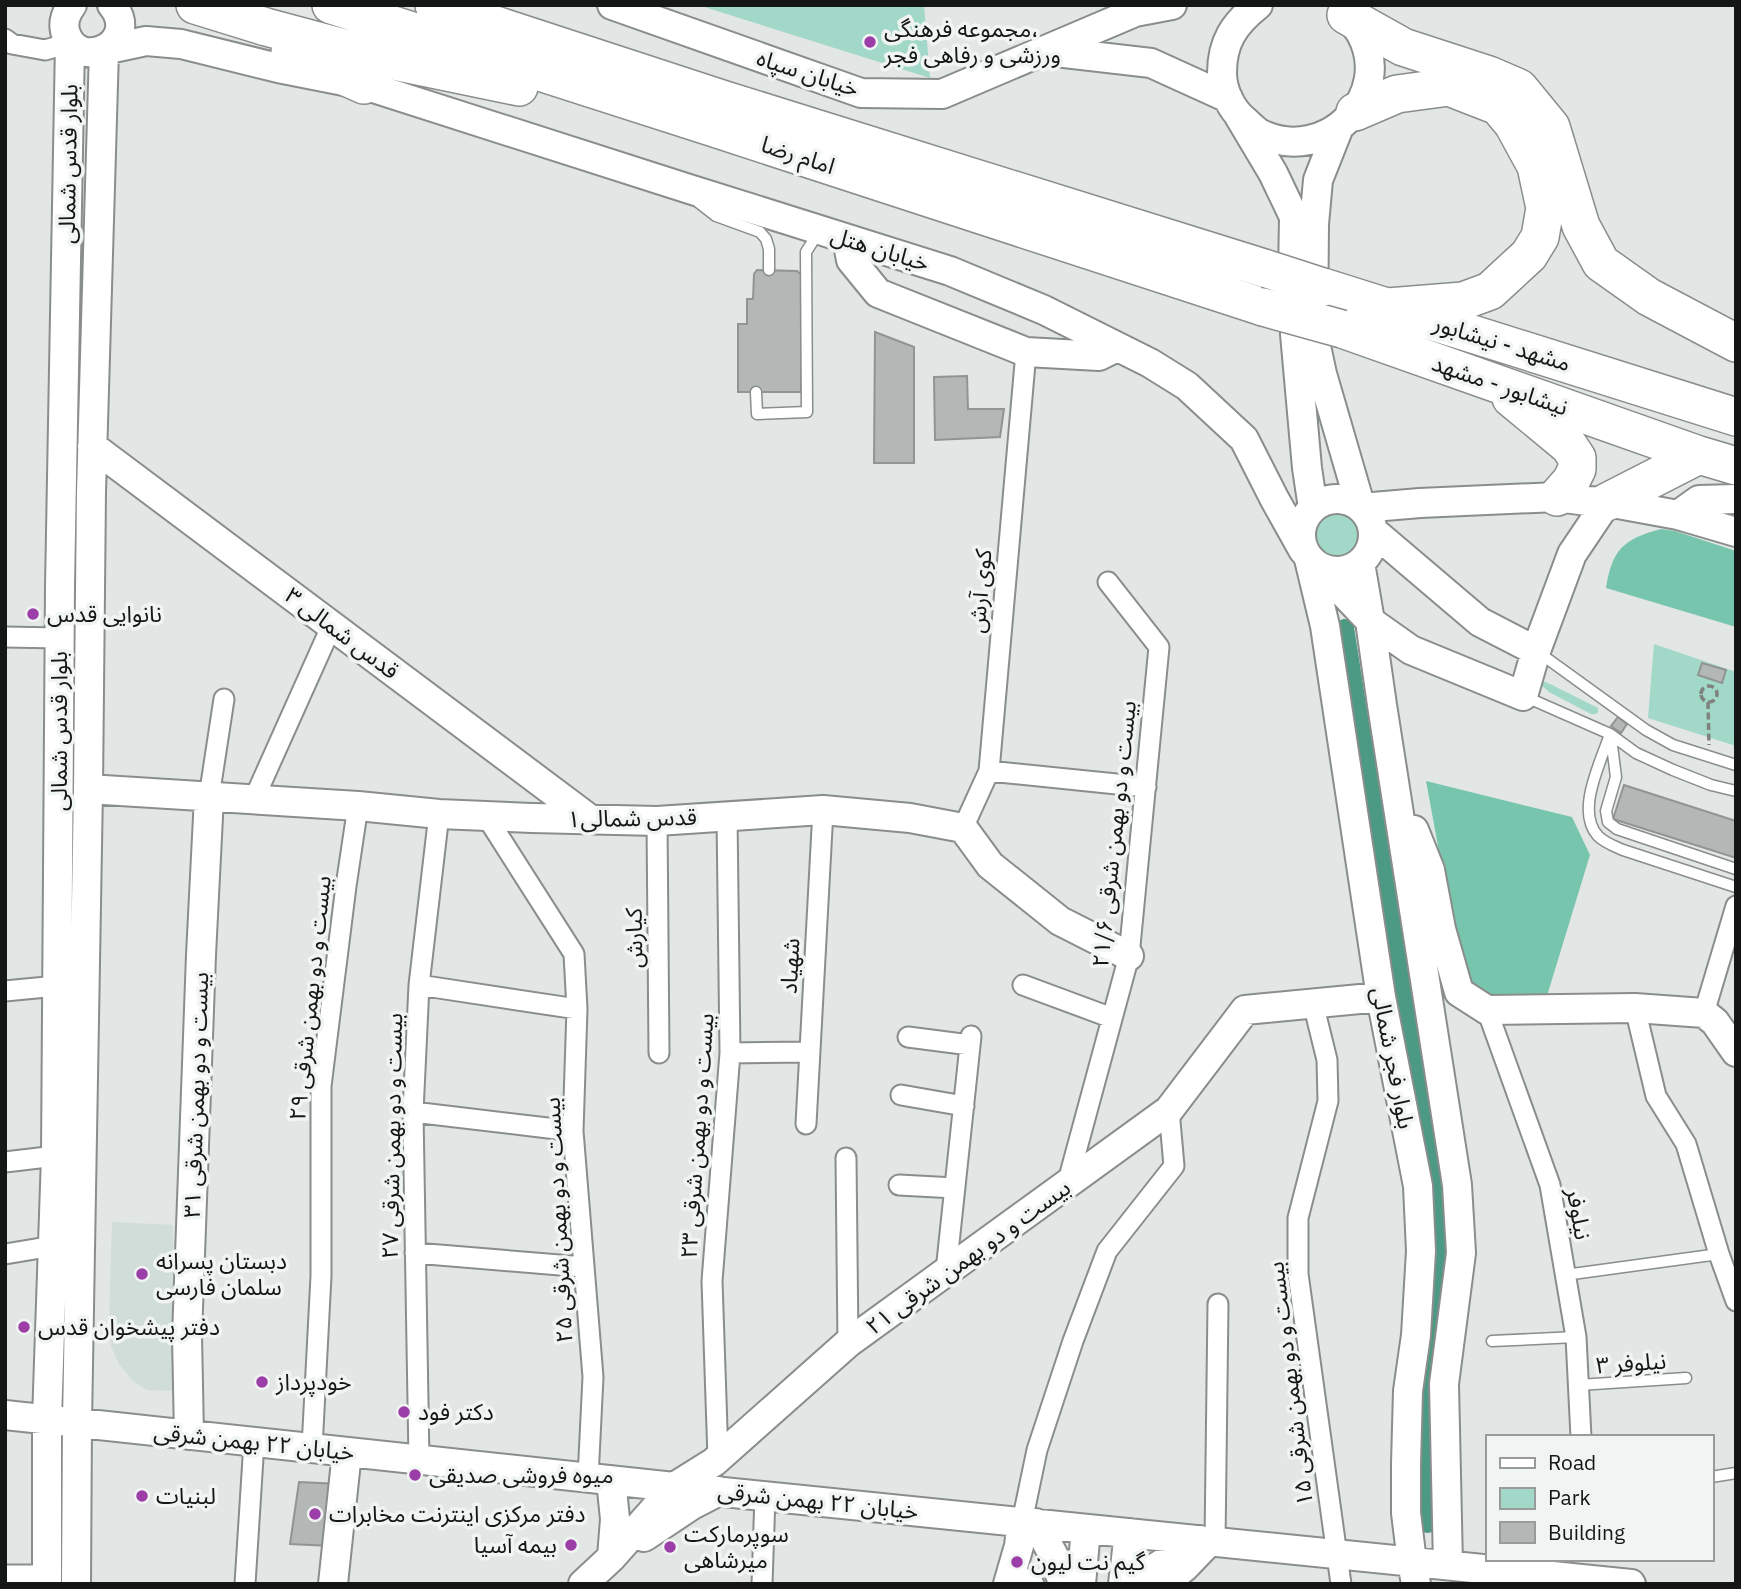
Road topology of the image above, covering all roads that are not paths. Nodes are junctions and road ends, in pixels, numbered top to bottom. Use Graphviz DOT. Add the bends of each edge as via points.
graph roads {
  1 [pos="112,5"];
  2 [pos="183,5"];
  3 [pos="195,5"];
  4 [pos="331,5"];
  5 [pos="434,5"];
  6 [pos="503,5"];
  7 [pos="612,5"];
  8 [pos="1172,5"];
  9 [pos="1258,5"];
  10 [pos="1340,10"];
  11 [pos="64,20"];
  12 [pos="5,39"];
  13 [pos="104,50"];
  14 [pos="1045,50"];
  15 [pos="364,85"];
  16 [pos="1233,107"];
  17 [pos="720,114"];
  18 [pos="1347,120"];
  19 [pos="686,188"];
  20 [pos="838,236"];
  21 [pos="1267,269"];
  22 [pos="769,270"];
  23 [pos="1264,307"];
  24 [pos="1388,307"];
  25 [pos="1736,343"];
  26 [pos="1117,347"];
  27 [pos="1026,352"];
  28 [pos="1490,381"];
  29 [pos="756,392"];
  30 [pos="1736,417"];
  31 [pos="92,446"];
  32 [pos="1699,455"];
  33 [pos="1736,466"];
  34 [pos="1557,496"];
  35 [pos="1736,499"];
  36 [pos="1607,502"];
  37 [pos="1313,508"];
  38 [pos="1678,516"];
  39 [pos="1367,519"];
  40 [pos="1736,532"];
  41 [pos="1310,558"];
  42 [pos="1360,564"];
  43 [pos="1108,582"];
  44 [pos="60,587"];
  45 [pos="90,588"];
  46 [pos="1370,621"];
  47 [pos="332,625"];
  48 [pos="5,637"];
  49 [pos="60,638"];
  50 [pos="1410,650"];
  51 [pos="1536,651"];
  52 [pos="1523,695"];
  53 [pos="224,699"];
  54 [pos="1382,705"];
  55 [pos="1610,734"];
  56 [pos="1736,765"];
  57 [pos="989,771"];
  58 [pos="1395,780"];
  59 [pos="1146,787"];
  60 [pos="88,789"];
  61 [pos="1736,791"];
  62 [pos="209,797"];
  63 [pos="254,799"];
  64 [pos="358,806"];
  65 [pos="824,810"];
  66 [pos="439,814"];
  67 [pos="486,816"];
  68 [pos="727,816"];
  69 [pos="591,820"];
  70 [pos="657,821"];
  71 [pos="963,828"];
  72 [pos="1736,869"];
  73 [pos="1736,887"];
  74 [pos="1736,906"];
  75 [pos="58,955"];
  76 [pos="85,956"];
  77 [pos="1129,957"];
  78 [pos="419,985"];
  79 [pos="1023,985"];
  80 [pos="57,986"];
  81 [pos="5,991"];
  82 [pos="1381,997"];
  83 [pos="1313,1003"];
  84 [pos="1635,1008"];
  85 [pos="577,1009"];
  86 [pos="1487,1010"];
  87 [pos="1704,1013"];
  88 [pos="1112,1018"];
  89 [pos="908,1037"];
  90 [pos="810,1052"];
  91 [pos="1736,1052"];
  92 [pos="659,1053"];
  93 [pos="730,1053"];
  94 [pos="901,1095"];
  95 [pos="964,1107"];
  96 [pos="1169,1110"];
  97 [pos="413,1112"];
  98 [pos="806,1125"];
  99 [pos="573,1131"];
  100 [pos="56,1156"];
  101 [pos="846,1158"];
  102 [pos="5,1162"];
  103 [pos="899,1185"];
  104 [pos="1066,1186"];
  105 [pos="955,1188"];
  106 [pos="53,1246"];
  107 [pos="415,1253"];
  108 [pos="5,1254"];
  109 [pos="1719,1254"];
  110 [pos="584,1267"];
  111 [pos="946,1271"];
  112 [pos="1565,1275"];
  113 [pos="1736,1301"];
  114 [pos="1218,1304"];
  115 [pos="1576,1337"];
  116 [pos="1492,1341"];
  117 [pos="848,1343"];
  118 [pos="1686,1378"];
  119 [pos="1579,1385"];
  120 [pos="5,1415"];
  121 [pos="47,1420"];
  122 [pos="77,1423"];
  123 [pos="189,1435"];
  124 [pos="1581,1435"];
  125 [pos="254,1442"];
  126 [pos="312,1448"];
  127 [pos="347,1452"];
  128 [pos="718,1458"];
  129 [pos="419,1460"];
  130 [pos="1736,1473"];
  131 [pos="1713,1476"];
  132 [pos="600,1479"];
  133 [pos="674,1487"];
  134 [pos="719,1491"];
  135 [pos="765,1496"];
  136 [pos="1086,1529"];
  137 [pos="1129,1533"];
  138 [pos="1207,1541"];
  139 [pos="1336,1554"];
  140 [pos="1022,1555"];
  141 [pos="612,1557"];
  142 [pos="1586,1569"];
  143 [pos="1414,1573"];
  144 [pos="1450,1574"];
  145 [pos="5,1575"];
  146 [pos="47,1579"];
  147 [pos="76,1584"];
  148 [pos="245,1584"];
  149 [pos="333,1584"];
  150 [pos="583,1584"];
  151 [pos="762,1584"];
  152 [pos="1063,1584"];
  153 [pos="1081,1584"];
  154 [pos="1124,1584"];
  155 [pos="1145,1584"];
  156 [pos="1171,1584"];
  157 [pos="1341,1584"];
  158 [pos="1631,1584"];
  1 -- 13 [label="street" via="120,28 112,45"];
  2 -- 15 [label="highway"];
  3 -- 17 [label="highway" via="393,61"];
  4 -- 17 [label="highway, امام رضا"];
  5 -- 17 [label="highway, امام رضا"];
  6 -- 17 [label="highway"];
  7 -- 14 [label="street, خیابان سپاه" via="861,93 942,94"];
  8 -- 14 [label="street, خیابان سپاه" via="1135,12"];
  9 -- 16 [label="street" via="1229,36 1223,56 1222,78"];
  10 -- 18 [label="street" via="1360,32 1369,73 1365,93"];
  10 -- 25 [label="highway" via="1403,47 1519,88 1551,127 1581,226 1601,263 1649,297"];
  11 -- 12 [label="street" via="45,50"];
  11 -- 13 [label="street" via="78,49"];
  11 -- 44 [label="street, بلوار قدس شمالی"];
  13 -- 15 [label="street, خیابان هتل" via="146,41 181,44"];
  13 -- 31 [label="street, بلوار قدس شمالی"];
  14 -- 16 [label="street" via="1151,63"];
  15 -- 19 [label="street, خیابان هتل"];
  16 -- 18 [label="street" via="1260,133 1287,141 1314,139"];
  16 -- 37 [label="street" via="1294,217 1295,334"];
  17 -- 21 [label="highway, امام رضا"];
  17 -- 23 [label="highway, امام رضا"];
  18 -- 24 [label="highway" via="1397,93 1449,88 1498,106 1536,166 1545,208 1540,237 1529,255 1490,291 1463,300"];
  18 -- 39 [label="street" via="1318,180 1313,332"];
  19 -- 20 [label="street, خیابان هتل"];
  19 -- 22 [label="lane" via="716,216 760,232 769,249"];
  20 -- 26 [label="street, خیابان هتل" via="950,271"];
  20 -- 27 [label="street" via="878,293"];
  20 -- 29 [label="lane" via="821,235 806,252 807,412 757,414"];
  21 -- 24 [label="highway, مشهد - نیشابور, bridge"];
  23 -- 28 [label="highway, نیشابور - مشهد, bridge"];
  24 -- 30 [label="highway, مشهد - نیشابور"];
  26 -- 27 [label="street" via="1099,356"];
  26 -- 41 [label="street, خیابان هتل" via="1187,386 1244,439"];
  27 -- 57 [label="street, کوی آرش"];
  28 -- 32 [label="highway, نیشابور - مشهد"];
  28 -- 34 [label="highway" via="1569,446 1577,458 1571,481"];
  31 -- 45 [label="street, بلوار قدس شمالی"];
  31 -- 47 [label="street, قدس شمالی ۳"];
  32 -- 33 [label="highway, نیشابور - مشهد"];
  32 -- 36 [label="highway"];
  34 -- 36 [label="street"];
  34 -- 39 [label="street" via="1420,503"];
  35 -- 38 [label="street" via="1699,500"];
  36 -- 38 [label="street"];
  36 -- 51 [label="street" via="1572,554"];
  37 -- 39 [label="street" via="1342,499 1352,502"];
  37 -- 41 [label="street" via="1301,528"];
  38 -- 40 [label="street"];
  39 -- 42 [label="street" via="1373,543"];
  39 -- 51 [label="street" via="1480,622"];
  41 -- 42 [label="street" via="1326,570 1338,572"];
  41 -- 46 [label="street"];
  41 -- 82 [label="street, بلوار فجر شمالی" via="1325,626"];
  42 -- 46 [label="street, بلوار فجر شمالی"];
  43 -- 59 [label="street, بیست و دو بهمن شرقی ۲۱/۶" via="1159,647"];
  44 -- 45 [label="street"];
  44 -- 49 [label="street, بلوار قدس شمالی"];
  45 -- 60 [label="street, بلوار قدس شمالی"];
  46 -- 50 [label="street"];
  46 -- 54 [label="street, بلوار فجر شمالی"];
  47 -- 63 [label="street"];
  47 -- 69 [label="street, قدس شمالی ۳"];
  48 -- 49 [label="street"];
  49 -- 75 [label="street, بلوار قدس شمالی"];
  50 -- 52 [label="street"];
  50 -- 54 [label="street" via="1390,663"];
  51 -- 52 [label="street"];
  51 -- 56 [label="lane" via="1646,730 1673,745"];
  52 -- 55 [label="lane"];
  53 -- 62 [label="street"];
  54 -- 58 [label="street, بلوار فجر شمالی"];
  55 -- 61 [label="lane" via="1636,753 1673,770"];
  55 -- 72 [label="lane" via="1616,777 1606,811 1608,822"];
  55 -- 73 [label="lane" via="1589,795 1595,834 1623,850"];
  57 -- 59 [label="street"];
  57 -- 71 [label="street, کوی آرش"];
  58 -- 86 [label="street" via="1430,870 1459,992"];
  58 -- 144 [label="street, بلوار فجر شمالی" via="1457,1185 1461,1253 1444,1384"];
  59 -- 77 [label="street, بیست و دو بهمن شرقی ۲۱/۶"];
  60 -- 62 [label="street, قدس شمالی۱"];
  60 -- 76 [label="street, بلوار قدس شمالی"];
  62 -- 63 [label="street, قدس شمالی۱"];
  62 -- 123 [label="street, بیست و دو بهمن شرقی ۳۱" via="187,1336"];
  63 -- 64 [label="street, قدس شمالی۱"];
  64 -- 66 [label="street, قدس شمالی۱"];
  64 -- 126 [label="street, بیست و دو بهمن شرقی ۲۹" via="321,1086 321,1276"];
  65 -- 68 [label="street, قدس شمالی۱"];
  65 -- 71 [label="street, قدس شمالی۱" via="910,817"];
  65 -- 90 [label="street, شهیاد"];
  66 -- 67 [label="street, قدس شمالی۱"];
  66 -- 78 [label="street, بیست و دو بهمن شرقی ۲۷"];
  67 -- 69 [label="street, قدس شمالی۱"];
  67 -- 85 [label="street, بیست و دو بهمن شرقی ۲۵" via="573,954"];
  68 -- 70 [label="street, قدس شمالی۱"];
  68 -- 93 [label="street, بیست و دو بهمن شرقی ۲۳"];
  69 -- 70 [label="street, قدس شمالی۱"];
  70 -- 92 [label="street, کیارش"];
  71 -- 77 [label="street" via="990,865 1060,921"];
  74 -- 87 [label="street"];
  75 -- 76 [label="street"];
  75 -- 80 [label="street, بلوار قدس شمالی"];
  76 -- 122 [label="street, بلوار قدس شمالی"];
  77 -- 88 [label="street, بیست و دو بهمن شرقی ۲۱/۶"];
  78 -- 85 [label="street"];
  78 -- 97 [label="street, بیست و دو بهمن شرقی ۲۷"];
  79 -- 88 [label="street"];
  80 -- 81 [label="street"];
  80 -- 100 [label="street, بلوار قدس شمالی"];
  82 -- 83 [label="street"];
  82 -- 143 [label="street, بلوار فجر شمالی" via="1418,1186 1421,1251 1406,1464 1406,1513"];
  83 -- 96 [label="street, بیست و دو بهمن شرقی ۲۱" via="1245,1010"];
  83 -- 139 [label="street, بیست و دو بهمن شرقی ۱۵" via="1327,1060 1328,1101 1298,1218 1298,1274"];
  84 -- 86 [label="street"];
  84 -- 87 [label="street"];
  84 -- 109 [label="street" via="1656,1096 1686,1143"];
  85 -- 99 [label="street, بیست و دو بهمن شرقی ۲۵"];
  86 -- 112 [label="street, نیلوفر" via="1550,1185"];
  87 -- 91 [label="street"];
  88 -- 104 [label="street, بیست و دو بهمن شرقی ۲۱/۶"];
  89 -- 95 [label="street" via="971,1040"];
  90 -- 93 [label="street"];
  90 -- 98 [label="street, شهیاد"];
  93 -- 128 [label="street, بیست و دو بهمن شرقی ۲۳" via="712,1281"];
  94 -- 95 [label="street"];
  95 -- 105 [label="street"];
  96 -- 104 [label="street, بیست و دو بهمن شرقی ۲۱"];
  96 -- 140 [label="street" via="1174,1166 1107,1251 1041,1438"];
  97 -- 99 [label="street"];
  97 -- 107 [label="street, بیست و دو بهمن شرقی ۲۷"];
  99 -- 110 [label="street, بیست و دو بهمن شرقی ۲۵"];
  100 -- 102 [label="street"];
  100 -- 106 [label="street, بلوار قدس شمالی"];
  101 -- 117 [label="street"];
  103 -- 105 [label="street"];
  104 -- 111 [label="street, بیست و دو بهمن شرقی ۲۱"];
  105 -- 111 [label="street"];
  106 -- 108 [label="street"];
  106 -- 121 [label="street, بلوار قدس شمالی"];
  107 -- 110 [label="street"];
  107 -- 129 [label="street, بیست و دو بهمن شرقی ۲۷"];
  109 -- 112 [label="lane"];
  109 -- 113 [label="street"];
  110 -- 132 [label="street, بیست و دو بهمن شرقی ۲۵"];
  111 -- 117 [label="street, بیست و دو بهمن شرقی ۲۱"];
  112 -- 115 [label="street, نیلوفر"];
  114 -- 138 [label="street"];
  115 -- 116 [label="lane"];
  115 -- 119 [label="street, نیلوفر"];
  117 -- 128 [label="street, بیست و دو بهمن شرقی ۲۱"];
  118 -- 119 [label="lane, نیلوفر ۳"];
  119 -- 124 [label="street, نیلوفر"];
  120 -- 121 [label="street, خیابان ۲۲ بهمن شرقی"];
  121 -- 122 [label="street, خیابان ۲۲ بهمن شرقی"];
  121 -- 146 [label="street, بلوار قدس شمالی"];
  122 -- 123 [label="street, خیابان ۲۲ بهمن شرقی"];
  122 -- 147 [label="street, بلوار قدس شمالی"];
  123 -- 125 [label="street, خیابان ۲۲ بهمن شرقی"];
  125 -- 126 [label="street, خیابان ۲۲ بهمن شرقی"];
  125 -- 148 [label="street"];
  126 -- 127 [label="street, خیابان ۲۲ بهمن شرقی"];
  127 -- 129 [label="street, خیابان ۲۲ بهمن شرقی"];
  127 -- 149 [label="street"];
  128 -- 133 [label="street, بیست و دو بهمن شرقی ۲۱"];
  129 -- 132 [label="street, خیابان ۲۲ بهمن شرقی"];
  130 -- 131 [label="lane"];
  132 -- 133 [label="street, خیابان ۲۲ بهمن شرقی"];
  132 -- 141 [label="street" via="615,1519"];
  133 -- 134 [label="street, خیابان ۲۲ بهمن شرقی"];
  133 -- 141 [label="street, بیست و دو بهمن شرقی ۲۱"];
  134 -- 135 [label="street, خیابان ۲۲ بهمن شرقی"];
  134 -- 141 [label="street"];
  135 -- 140 [label="street, خیابان ۲۲ بهمن شرقی"];
  135 -- 151 [label="street"];
  136 -- 137 [label="street, خیابان ۲۲ بهمن شرقی"];
  136 -- 140 [label="street, خیابان ۲۲ بهمن شرقی"];
  136 -- 153 [label="street"];
  137 -- 138 [label="street, خیابان ۲۲ بهمن شرقی"];
  137 -- 154 [label="street"];
  138 -- 139 [label="street, خیابان ۲۲ بهمن شرقی"];
  138 -- 155 [label="street" via="1155,1568"];
  138 -- 156 [label="street" via="1188,1570"];
  139 -- 143 [label="street, خیابان ۲۲ بهمن شرقی"];
  139 -- 157 [label="street, بیست و دو بهمن شرقی ۱۵"];
  140 -- 152 [label="street" via="1055,1558"];
  141 -- 150 [label="street"];
  142 -- 144 [label="street, خیابان ۲۲ بهمن شرقی"];
  142 -- 158 [label="street, خیابان ۲۲ بهمن شرقی"];
  143 -- 144 [label="street, خیابان ۲۲ بهمن شرقی"];
  145 -- 146 [label="street"];
}
